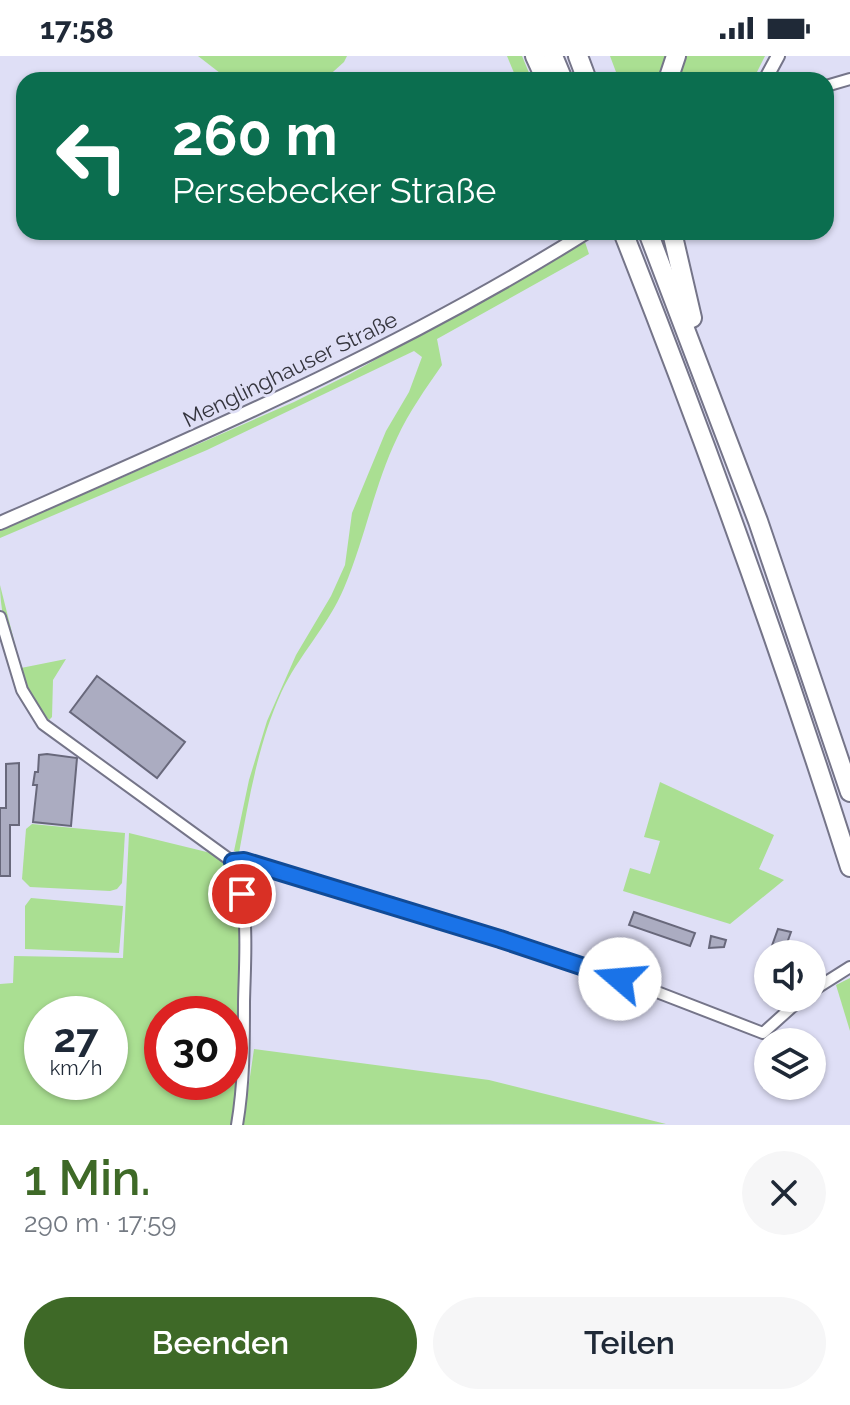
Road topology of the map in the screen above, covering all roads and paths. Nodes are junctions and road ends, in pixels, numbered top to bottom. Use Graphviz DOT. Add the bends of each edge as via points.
graph roads {
  1 [pos="573,240"];
  2 [pos="625,240"];
  3 [pos="651,240"];
  4 [pos="674,240"];
  5 [pos="717,409"];
  6 [pos="0,523"];
  7 [pos="0,617"];
  8 [pos="850,792"];
  9 [pos="233,862"];
  10 [pos="850,867"];
  11 [pos="846,970"];
  12 [pos="826,982"];
  13 [pos="786,1012"];
  14 [pos="237,1125"];
  1 -- 6 [label="street, Menglinghauser Straße" via="437,320 293,393"];
  2 -- 10 [label="highway" via="771,625"];
  3 -- 5 [label="highway"];
  4 -- 5 [label="highway"];
  5 -- 8 [label="highway"];
  7 -- 9 [label="street" via="22,690 43,724"];
  9 -- 13 [label="street" via="272,869 500,939 763,1033"];
  9 -- 14 [label="street" via="246,925"];
  11 -- 12 [label="street"];
}
